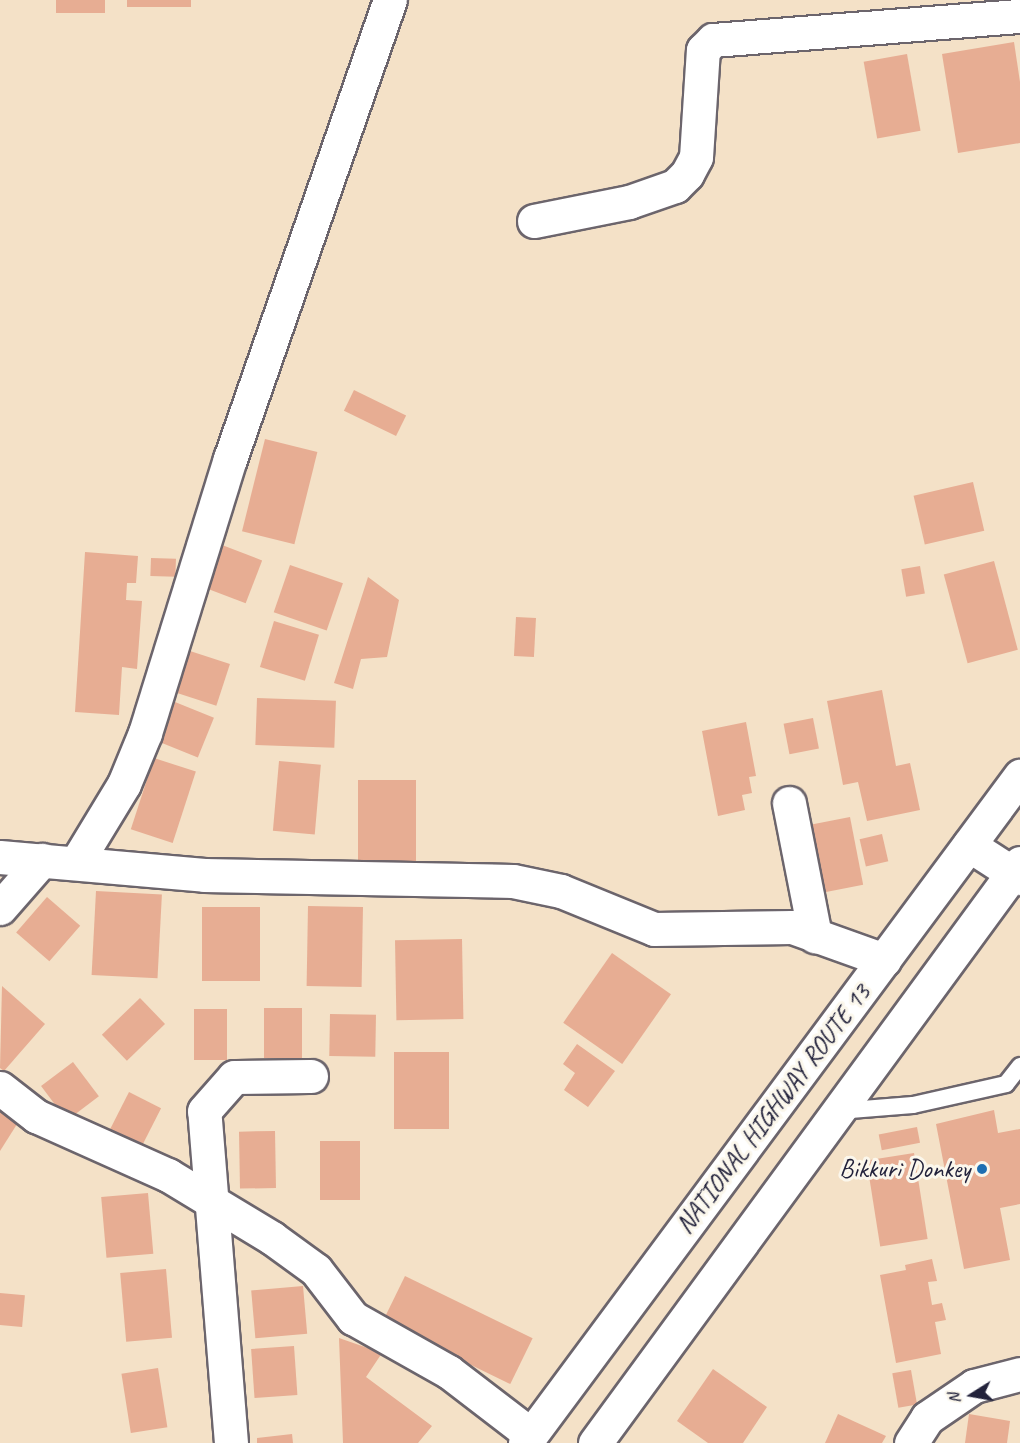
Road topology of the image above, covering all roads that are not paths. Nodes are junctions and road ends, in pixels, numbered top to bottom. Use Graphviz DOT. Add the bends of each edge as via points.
graph roads {
  1 [pos="390,0"];
  2 [pos="1020,16"];
  3 [pos="534,221"];
  4 [pos="1020,776"];
  5 [pos="789,803"];
  6 [pos="969,845"];
  7 [pos="0,857"];
  8 [pos="42,860"];
  9 [pos="76,863"];
  10 [pos="1018,871"];
  11 [pos="0,908"];
  12 [pos="815,936"];
  13 [pos="884,960"];
  14 [pos="1020,1065"];
  15 [pos="311,1076"];
  16 [pos="0,1088"];
  17 [pos="838,1111"];
  18 [pos="213,1202"];
  19 [pos="1019,1371"];
  20 [pos="528,1439"];
  21 [pos="231,1443"];
  22 [pos="595,1443"];
  23 [pos="911,1443"];
  1 -- 9 [label="main road" via="230,459 145,733 124,784"];
  2 -- 3 [label="main road" via="713,40 703,50 696,157 687,174 675,186 630,202"];
  4 -- 6 [label="main road, NATIONAL HIGHWAY ROUTE 13"];
  5 -- 12 [label="main road"];
  6 -- 10 [label="main road"];
  6 -- 13 [label="main road, NATIONAL HIGHWAY ROUTE 13"];
  7 -- 8 [label="main road"];
  8 -- 9 [label="main road"];
  8 -- 11 [label="main road"];
  9 -- 12 [label="main road" via="204,875 513,881 561,891 654,929 792,927"];
  10 -- 17 [label="main road, NATIONAL HIGHWAY ROUTE 13"];
  12 -- 13 [label="main road"];
  13 -- 20 [label="main road, NATIONAL HIGHWAY ROUTE 13"];
  14 -- 17 [label="lane" via="1006,1084 913,1105"];
  15 -- 18 [label="main road" via="234,1077 204,1111"];
  16 -- 18 [label="main road" via="36,1116 168,1175"];
  17 -- 22 [label="main road, NATIONAL HIGHWAY ROUTE 13"];
  18 -- 20 [label="main road" via="316,1270 353,1318 449,1372"];
  18 -- 21 [label="main road"];
  19 -- 23 [label="main road" via="974,1386 927,1418"];
}
